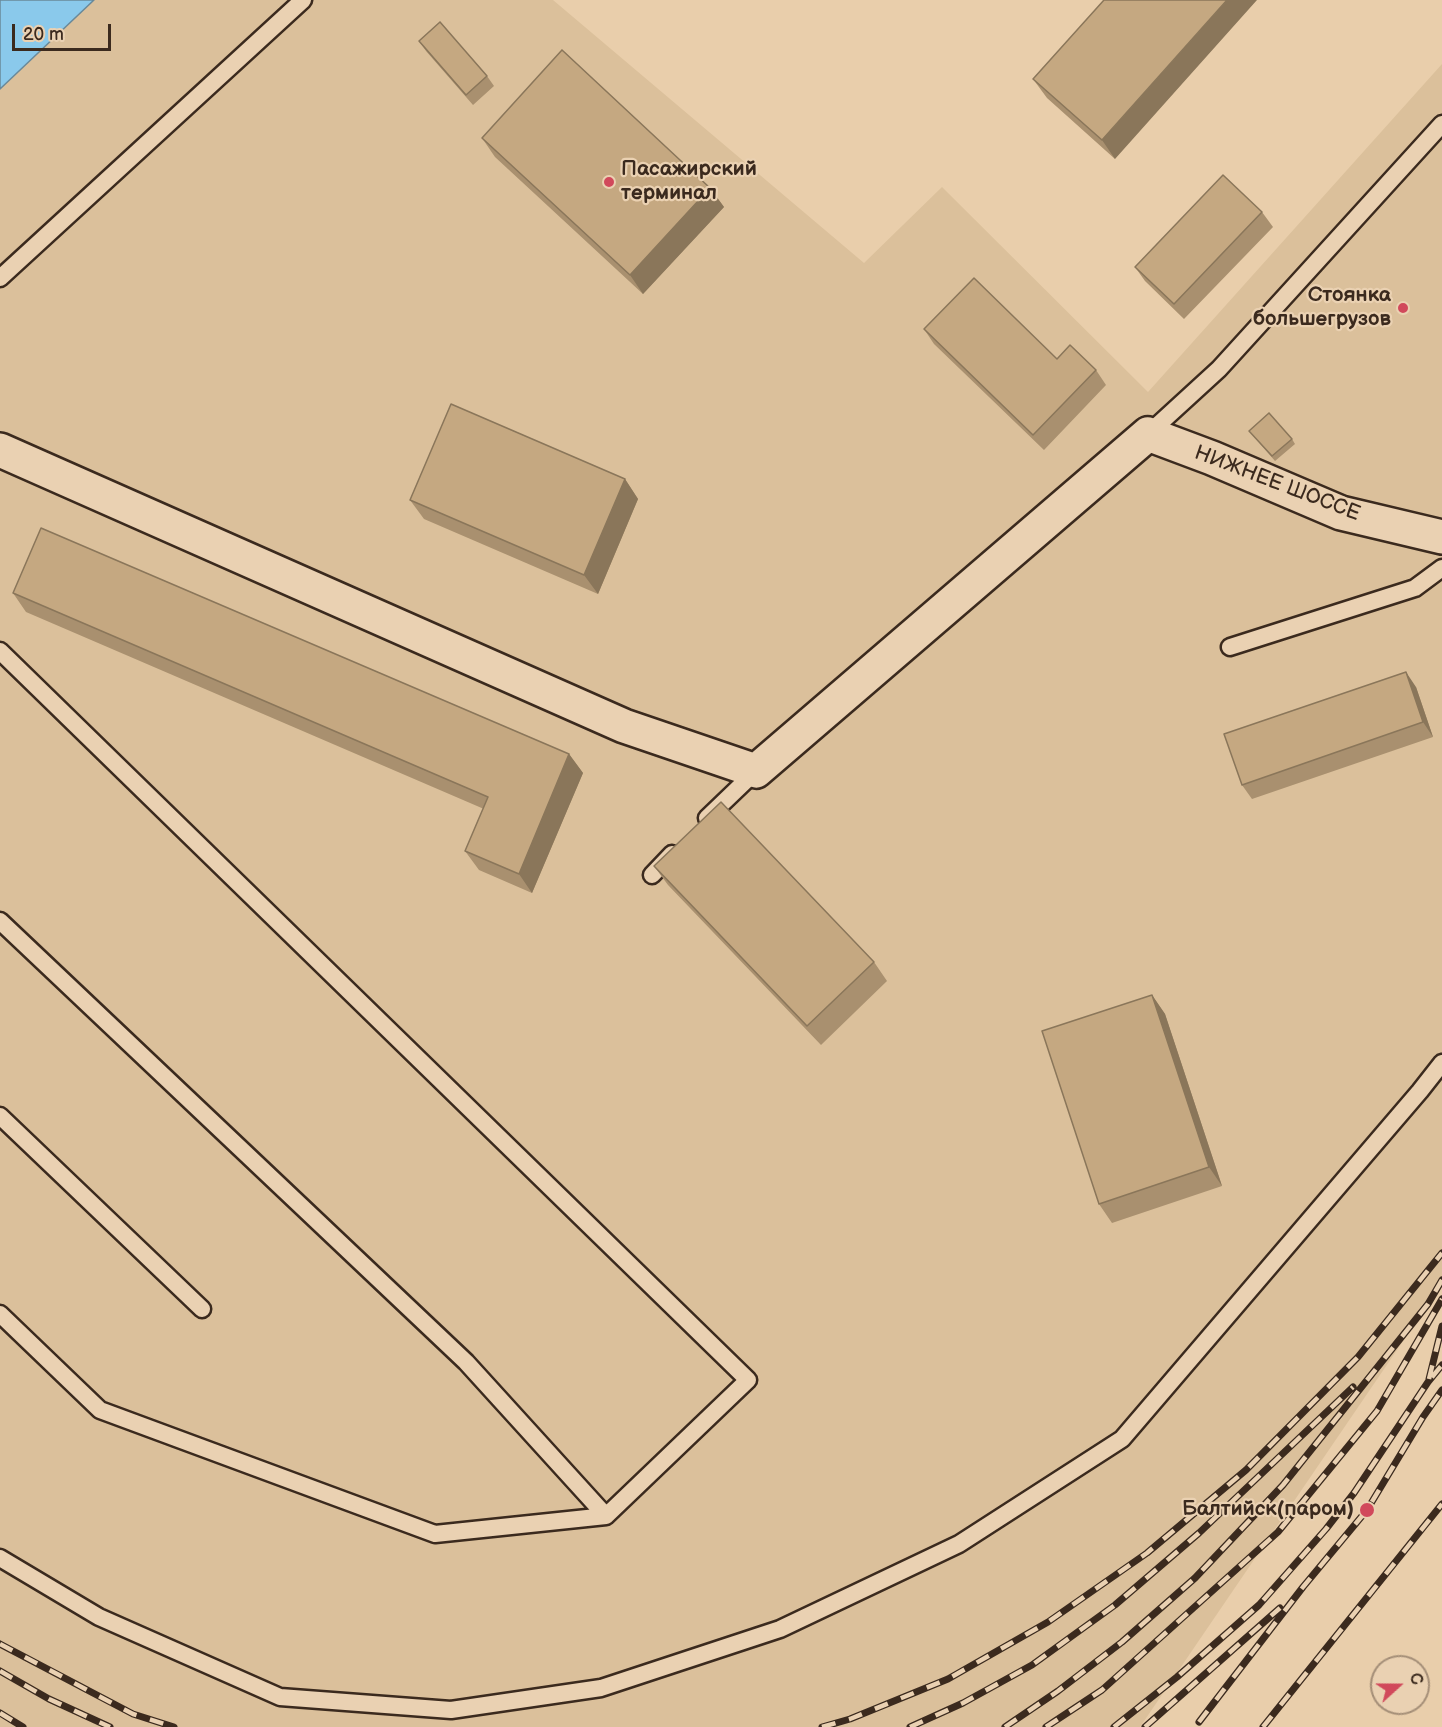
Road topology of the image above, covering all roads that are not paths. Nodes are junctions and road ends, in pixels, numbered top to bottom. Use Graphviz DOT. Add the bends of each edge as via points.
graph roads {
  1 [pos="303,0"];
  2 [pos="1442,124"];
  3 [pos="0,278"];
  4 [pos="1148,434"];
  5 [pos="0,450"];
  6 [pos="1442,537"];
  7 [pos="1442,568"];
  8 [pos="1230,647"];
  9 [pos="0,651"];
  10 [pos="756,771"];
  11 [pos="652,875"];
  12 [pos="0,921"];
  13 [pos="1442,1063"];
  14 [pos="0,1116"];
  15 [pos="202,1309"];
  16 [pos="0,1314"];
  17 [pos="606,1516"];
  18 [pos="0,1558"];
  1 -- 3 [label="lane"];
  2 -- 4 [label="lane" via="1219,369"];
  4 -- 6 [label="main road, НИЖНЕЕ ШОССЕ" via="1341,513"];
  4 -- 10 [label="main road"];
  5 -- 10 [label="main road" via="624,726"];
  7 -- 8 [label="lane" via="1415,588"];
  9 -- 17 [label="lane" via="748,1380"];
  10 -- 11 [label="lane"];
  12 -- 17 [label="lane" via="466,1362"];
  13 -- 18 [label="lane" via="1122,1439 959,1544 780,1629 601,1688 451,1710 280,1697 99,1617"];
  14 -- 15 [label="lane"];
  16 -- 17 [label="lane" via="100,1410 435,1534"];
}
